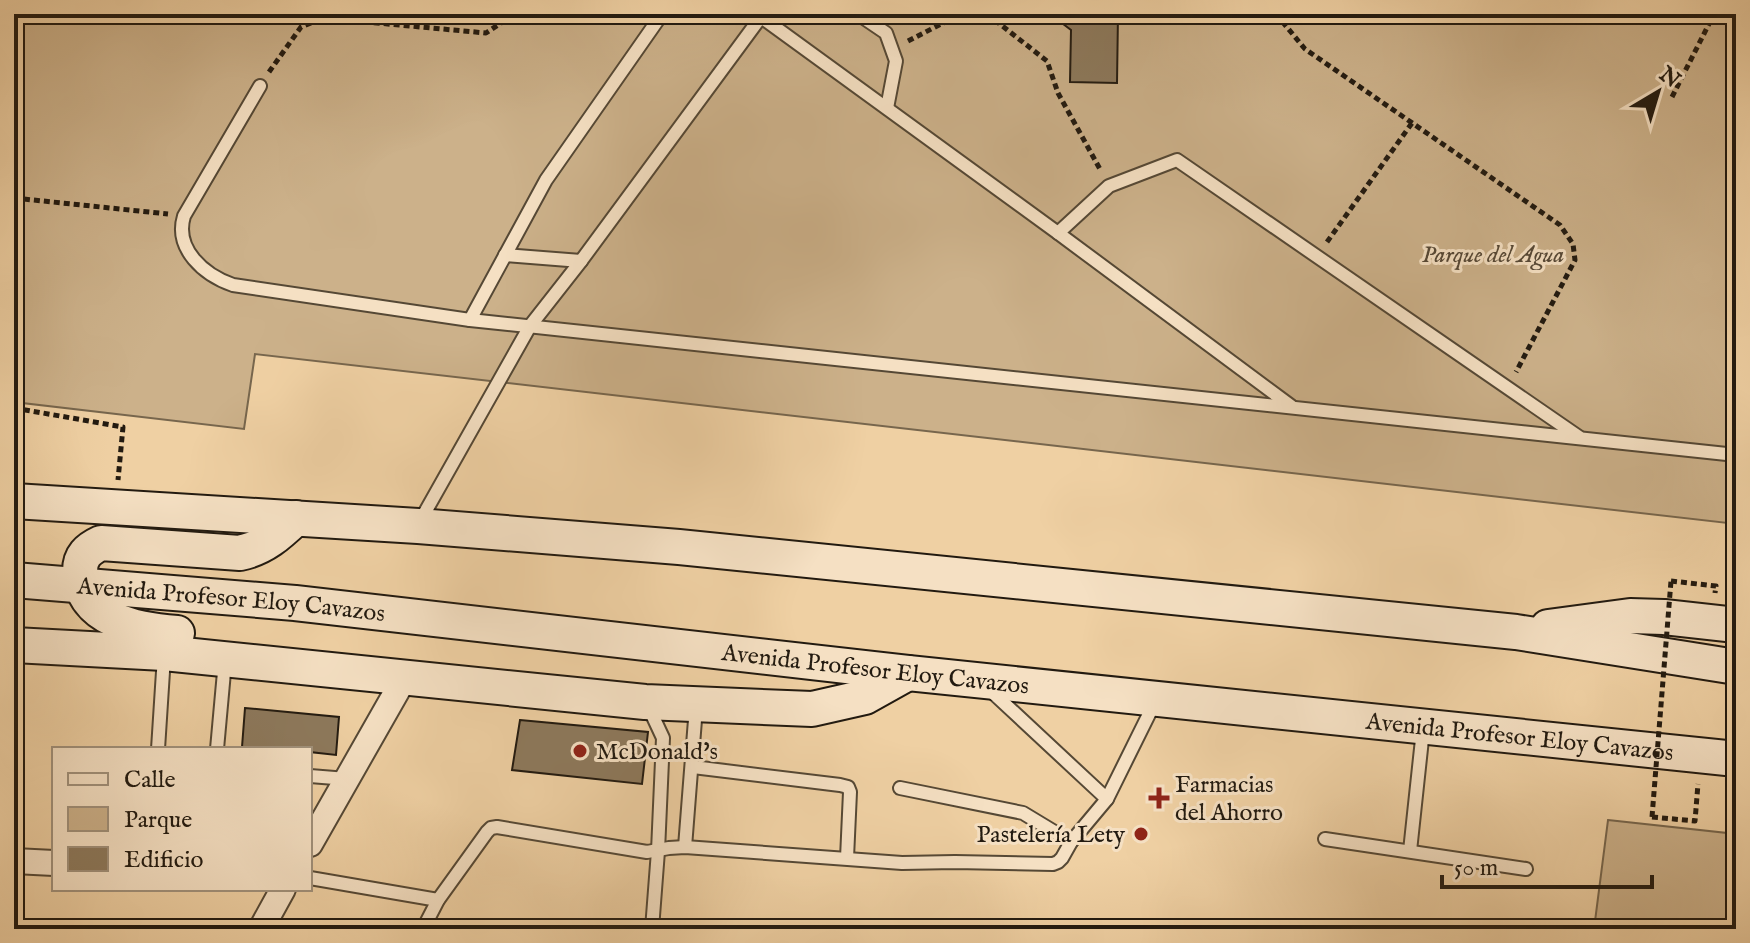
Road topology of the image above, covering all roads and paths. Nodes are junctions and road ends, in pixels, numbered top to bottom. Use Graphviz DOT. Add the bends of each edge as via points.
graph roads {
  1 [pos="22,14"];
  2 [pos="507,14"];
  3 [pos="662,14"];
  4 [pos="858,14"];
  5 [pos="973,14"];
  6 [pos="987,14"];
  7 [pos="1276,14"];
  8 [pos="1714,14"];
  9 [pos="760,15"];
  10 [pos="14,21"];
  11 [pos="892,49"];
  12 [pos="260,86"];
  13 [pos="1672,97"];
  14 [pos="887,108"];
  15 [pos="1412,123"];
  16 [pos="1109,186"];
  17 [pos="14,198"];
  18 [pos="184,216"];
  19 [pos="1058,233"];
  20 [pos="505,255"];
  21 [pos="1317,256"];
  22 [pos="581,261"];
  23 [pos="470,320"];
  24 [pos="530,326"];
  25 [pos="1508,387"];
  26 [pos="14,408"];
  27 [pos="1293,408"];
  28 [pos="1582,439"];
  29 [pos="1736,455"];
  30 [pos="14,501"];
  31 [pos="116,507"];
  32 [pos="296,518"];
  33 [pos="418,526"];
  34 [pos="14,580"];
  35 [pos="81,585"];
  36 [pos="1716,586"];
  37 [pos="1736,625"];
  38 [pos="1516,632"];
  39 [pos="14,645"];
  40 [pos="164,653"];
  41 [pos="225,658"];
  42 [pos="1736,667"];
  43 [pos="354,671"];
  44 [pos="908,673"];
  45 [pos="405,677"];
  46 [pos="980,680"];
  47 [pos="1156,699"];
  48 [pos="645,702"];
  49 [pos="696,705"];
  50 [pos="1423,727"];
  51 [pos="158,747"];
  52 [pos="217,747"];
  53 [pos="1736,759"];
  54 [pos="693,767"];
  55 [pos="312,776"];
  56 [pos="349,779"];
  57 [pos="900,788"];
  58 [pos="1107,799"];
  59 [pos="1695,821"];
  60 [pos="1325,839"];
  61 [pos="312,841"];
  62 [pos="1071,842"];
  63 [pos="685,847"];
  64 [pos="658,851"];
  65 [pos="1410,851"];
  66 [pos="847,858"];
  67 [pos="14,861"];
  68 [pos="52,863"];
  69 [pos="1526,869"];
  70 [pos="312,878"];
  71 [pos="282,891"];
  72 [pos="438,900"];
  73 [pos="261,929"];
  74 [pos="423,929"];
  75 [pos="652,929"];
  1 -- 10 [label="path"];
  2 -- 12 [label="path" via="486,33 323,18 301,27"];
  3 -- 20 [label="lane" via="546,180"];
  4 -- 11 [label="lane" via="886,33"];
  5 -- 11 [label="path"];
  6 -- 16 [label="path" via="1047,61 1058,93"];
  7 -- 15 [label="path" via="1305,49"];
  8 -- 13 [label="path"];
  9 -- 14 [label="lane"];
  9 -- 22 [label="lane"];
  11 -- 14 [label="lane" via="896,61"];
  12 -- 18 [label="lane"];
  14 -- 19 [label="lane"];
  15 -- 21 [label="path"];
  15 -- 25 [label="path" via="1560,225 1573,244 1575,260"];
  16 -- 19 [label="lane"];
  16 -- 21 [label="lane" via="1177,160"];
  17 -- 18 [label="path"];
  18 -- 23 [label="lane" via="182,235 192,258 233,285"];
  19 -- 27 [label="lane"];
  20 -- 22 [label="lane"];
  20 -- 23 [label="lane"];
  21 -- 25 [label="lane"];
  22 -- 24 [label="lane"];
  23 -- 24 [label="lane"];
  24 -- 27 [label="lane"];
  24 -- 33 [label="lane"];
  25 -- 28 [label="lane"];
  26 -- 31 [label="path" via="123,427"];
  27 -- 28 [label="lane"];
  28 -- 29 [label="lane"];
  30 -- 31 [label="main road"];
  31 -- 32 [label="main road"];
  32 -- 33 [label="main road"];
  32 -- 35 [label="main road" via="273,540 240,553 101,543 80,562"];
  33 -- 38 [label="main road" via="679,547"];
  34 -- 35 [label="main road, Avenida Profesor Eloy Cavazos"];
  35 -- 43 [label="main road" via="99,610 133,627 286,641 315,649"];
  35 -- 44 [label="main road, Avenida Profesor Eloy Cavazos" via="295,603"];
  36 -- 59 [label="path, bridge" via="1671,581 1652,817"];
  37 -- 38 [label="main road" via="1630,616"];
  38 -- 42 [label="main road"];
  39 -- 40 [label="main road"];
  40 -- 41 [label="main road"];
  40 -- 51 [label="lane"];
  41 -- 43 [label="main road"];
  41 -- 52 [label="lane"];
  43 -- 45 [label="main road"];
  44 -- 46 [label="main road, Avenida Profesor Eloy Cavazos"];
  44 -- 49 [label="main road" via="865,697 812,709"];
  45 -- 48 [label="main road"];
  45 -- 56 [label="street"];
  46 -- 47 [label="main road, Avenida Profesor Eloy Cavazos"];
  46 -- 58 [label="lane"];
  47 -- 50 [label="main road, Avenida Profesor Eloy Cavazos"];
  47 -- 58 [label="lane"];
  48 -- 49 [label="main road"];
  48 -- 64 [label="lane" via="663,738"];
  49 -- 54 [label="lane"];
  50 -- 53 [label="main road, Avenida Profesor Eloy Cavazos"];
  50 -- 65 [label="lane"];
  54 -- 63 [label="lane"];
  54 -- 66 [label="lane" via="845,786 850,792"];
  55 -- 56 [label="lane"];
  56 -- 61 [label="street"];
  57 -- 62 [label="lane" via="1023,813"];
  58 -- 62 [label="lane"];
  60 -- 65 [label="lane"];
  62 -- 66 [label="lane" via="1053,864"];
  63 -- 64 [label="lane"];
  63 -- 66 [label="lane"];
  64 -- 72 [label="lane" via="491,828"];
  64 -- 75 [label="lane"];
  65 -- 69 [label="lane"];
  67 -- 68 [label="street"];
  70 -- 72 [label="lane"];
  71 -- 73 [label="street"];
  72 -- 74 [label="lane"];
}
